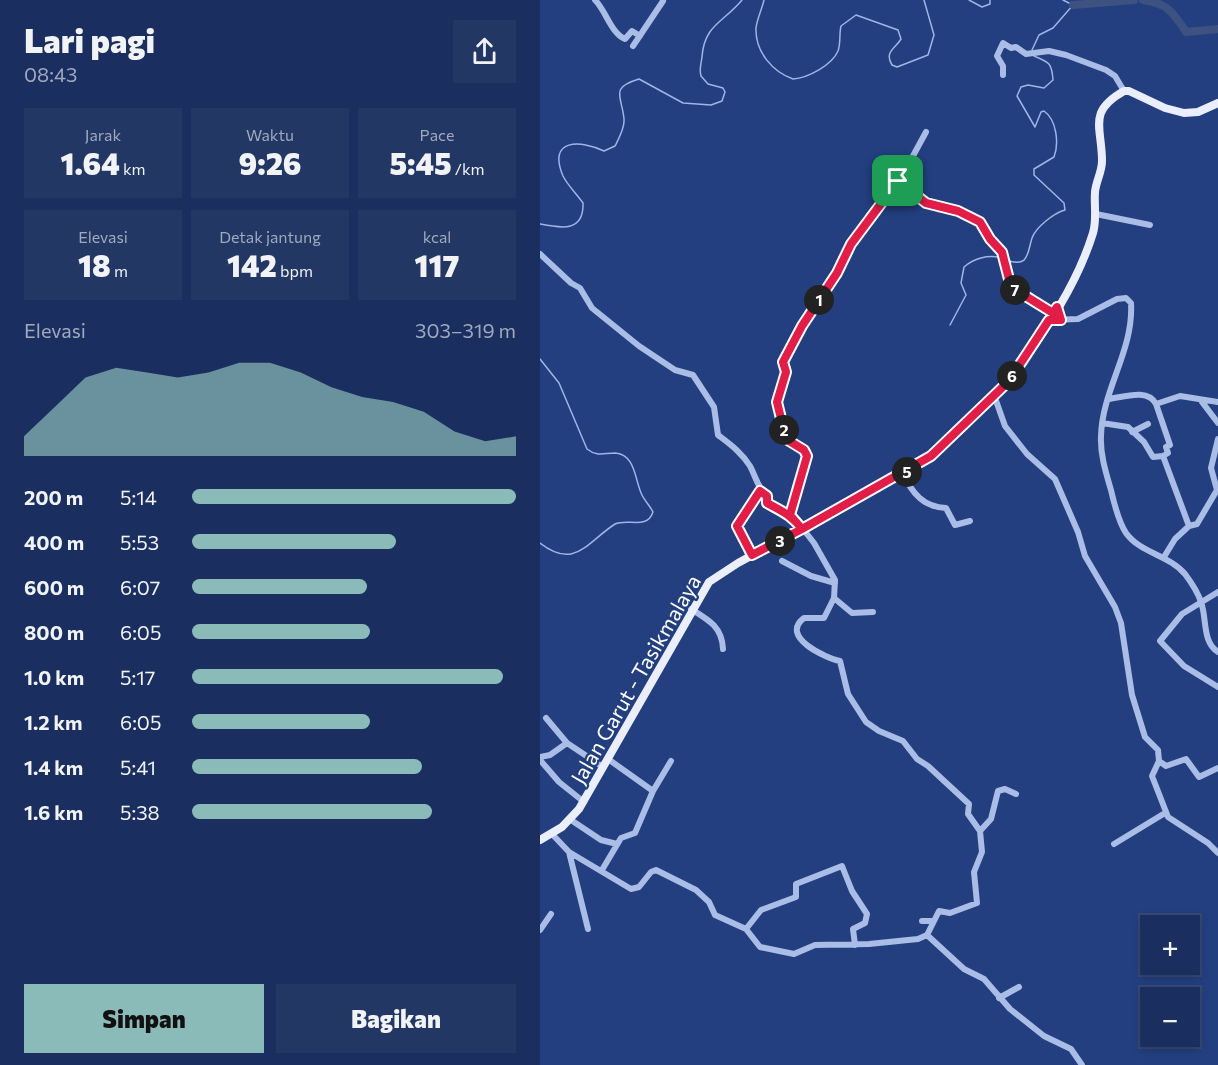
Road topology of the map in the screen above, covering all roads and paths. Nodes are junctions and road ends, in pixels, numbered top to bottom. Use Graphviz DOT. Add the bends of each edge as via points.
graph roads {
  1 [pos="595,0"];
  2 [pos="663,1"];
  3 [pos="640,36"];
  4 [pos="633,46"];
  5 [pos="1003,75"];
  6 [pos="1124,91"];
  7 [pos="1218,103"];
  8 [pos="926,132"];
  9 [pos="898,181"];
  10 [pos="1096,214"];
  11 [pos="1150,225"];
  12 [pos="540,254"];
  13 [pos="1055,310"];
  14 [pos="1049,320"];
  15 [pos="1061,320"];
  16 [pos="994,395"];
  17 [pos="1108,399"];
  18 [pos="1201,401"];
  19 [pos="1218,402"];
  20 [pos="1156,405"];
  21 [pos="1102,423"];
  22 [pos="1218,423"];
  23 [pos="1148,424"];
  24 [pos="1132,432"];
  25 [pos="1218,439"];
  26 [pos="1163,456"];
  27 [pos="903,473"];
  28 [pos="760,491"];
  29 [pos="790,515"];
  30 [pos="970,521"];
  31 [pos="1189,526"];
  32 [pos="802,529"];
  33 [pos="752,555"];
  34 [pos="1164,557"];
  35 [pos="782,561"];
  36 [pos="835,583"];
  37 [pos="1218,592"];
  38 [pos="834,598"];
  39 [pos="1201,603"];
  40 [pos="691,609"];
  41 [pos="873,612"];
  42 [pos="723,649"];
  43 [pos="1218,652"];
  44 [pos="1218,687"];
  45 [pos="546,718"];
  46 [pos="567,743"];
  47 [pos="540,759"];
  48 [pos="608,759"];
  49 [pos="671,761"];
  50 [pos="1159,761"];
  51 [pos="603,767"];
  52 [pos="1218,768"];
  53 [pos="653,791"];
  54 [pos="1016,794"];
  55 [pos="584,801"];
  56 [pos="1165,813"];
  57 [pos="571,820"];
  58 [pos="980,831"];
  59 [pos="552,834"];
  60 [pos="540,840"];
  61 [pos="616,844"];
  62 [pos="1114,844"];
  63 [pos="569,852"];
  64 [pos="1218,853"];
  65 [pos="602,870"];
  66 [pos="551,914"];
  67 [pos="922,921"];
  68 [pos="933,921"];
  69 [pos="588,929"];
  70 [pos="746,929"];
  71 [pos="540,930"];
  72 [pos="927,935"];
  73 [pos="855,945"];
  74 [pos="1018,987"];
  75 [pos="999,998"];
  76 [pos="1082,1065"];
  1 -- 3 [label="street" via="617,35 625,39 631,31"];
  2 -- 3 [label="street"];
  3 -- 4 [label="street"];
  5 -- 6 [label="street" via="997,56 1002,43 1032,53 1057,52 1106,70"];
  6 -- 7 [label="main road" via="1184,113"];
  6 -- 10 [label="main road, Jalan Garut - Tasikmalaya" via="1109,100 1099,117 1102,165 1095,192"];
  8 -- 9 [label="street"];
  9 -- 13 [label="street" via="928,204 977,219 1001,248 1013,289"];
  9 -- 29 [label="street" via="851,244 783,362 786,372 777,402 786,439 804,450 808,458"];
  10 -- 11 [label="street"];
  10 -- 13 [label="main road, Jalan Garut - Tasikmalaya" via="1087,251"];
  12 -- 28 [label="street" via="581,288 592,308 639,346 675,370 693,375 714,407 717,434 740,451"];
  13 -- 14 [label="main road, Jalan Garut - Tasikmalaya"];
  13 -- 15 [label="street"];
  14 -- 15 [label="street"];
  14 -- 16 [label="main road, Jalan Garut - Tasikmalaya" via="1009,381"];
  15 -- 17 [label="street" via="1078,319 1117,299 1126,298 1131,303 1131,321"];
  16 -- 27 [label="main road, Jalan Garut - Tasikmalaya" via="939,450"];
  16 -- 50 [label="street" via="1005,426 1027,454 1055,479 1085,556 1115,607 1135,706 1144,737 1156,746"];
  17 -- 20 [label="street" via="1147,394"];
  17 -- 21 [label="street"];
  18 -- 19 [label="street"];
  18 -- 20 [label="street" via="1180,396"];
  18 -- 22 [label="street"];
  20 -- 26 [label="street" via="1170,444"];
  21 -- 24 [label="street" via="1125,426"];
  21 -- 34 [label="street" via="1101,444 1107,475 1126,533 1139,545"];
  23 -- 24 [label="street"];
  24 -- 26 [label="street" via="1153,457"];
  25 -- 31 [label="street" via="1211,468 1217,490 1197,524"];
  26 -- 31 [label="street"];
  27 -- 30 [label="street" via="912,492 931,507 946,508 955,525"];
  27 -- 32 [label="main road, Jalan Garut - Tasikmalaya"];
  28 -- 29 [label="street" via="769,504"];
  28 -- 33 [label="street" via="737,526"];
  29 -- 32 [label="street"];
  31 -- 34 [label="street"];
  32 -- 33 [label="main road, Jalan Garut - Tasikmalaya"];
  32 -- 36 [label="street"];
  33 -- 40 [label="main road, Jalan Garut - Tasikmalaya" via="709,582"];
  34 -- 39 [label="street" via="1185,574"];
  35 -- 36 [label="street"];
  36 -- 38 [label="street"];
  37 -- 39 [label="street"];
  38 -- 41 [label="street" via="852,613"];
  38 -- 58 [label="street" via="824,619 804,618 799,622 801,640 823,657 840,661 848,694 866,722 903,741 917,759 969,804 968,814"];
  39 -- 43 [label="street" via="1209,643"];
  39 -- 44 [label="street" via="1182,614 1160,641 1184,666"];
  40 -- 42 [label="street" via="717,626"];
  40 -- 48 [label="main road, Jalan Garut - Tasikmalaya"];
  45 -- 46 [label="street"];
  46 -- 47 [label="street"];
  46 -- 51 [label="street"];
  47 -- 55 [label="street" via="559,782"];
  48 -- 51 [label="main road, Jalan Garut - Tasikmalaya"];
  48 -- 53 [label="street"];
  49 -- 53 [label="street"];
  50 -- 52 [label="street" via="1166,765 1186,759 1198,777"];
  50 -- 56 [label="street" via="1152,776"];
  51 -- 55 [label="main road, Jalan Garut - Tasikmalaya"];
  53 -- 61 [label="street" via="635,833 623,836"];
  54 -- 58 [label="street" via="1005,789 998,791 991,819"];
  55 -- 57 [label="main road, Jalan Garut - Tasikmalaya"];
  56 -- 62 [label="street"];
  56 -- 64 [label="street"];
  57 -- 59 [label="main road, Jalan Garut - Tasikmalaya"];
  57 -- 61 [label="street" via="600,840"];
  58 -- 68 [label="street" via="982,852 974,873 977,903 950,913 939,911"];
  59 -- 60 [label="main road, Jalan Garut - Tasikmalaya"];
  59 -- 63 [label="street"];
  61 -- 65 [label="street"];
  63 -- 65 [label="street"];
  63 -- 69 [label="street"];
  65 -- 70 [label="street" via="634,889 656,870 693,888 709,902 715,915"];
  66 -- 71 [label="street"];
  67 -- 68 [label="street"];
  68 -- 72 [label="street"];
  70 -- 73 [label="street" via="760,947 790,954 815,945"];
  70 -- 73 [label="street" via="761,910 796,897 796,884 842,866 867,914 865,923 853,929"];
  72 -- 73 [label="street"];
  72 -- 75 [label="street" via="964,969 984,979"];
  74 -- 75 [label="street"];
  75 -- 76 [label="street" via="1044,1036 1071,1049"];
}
